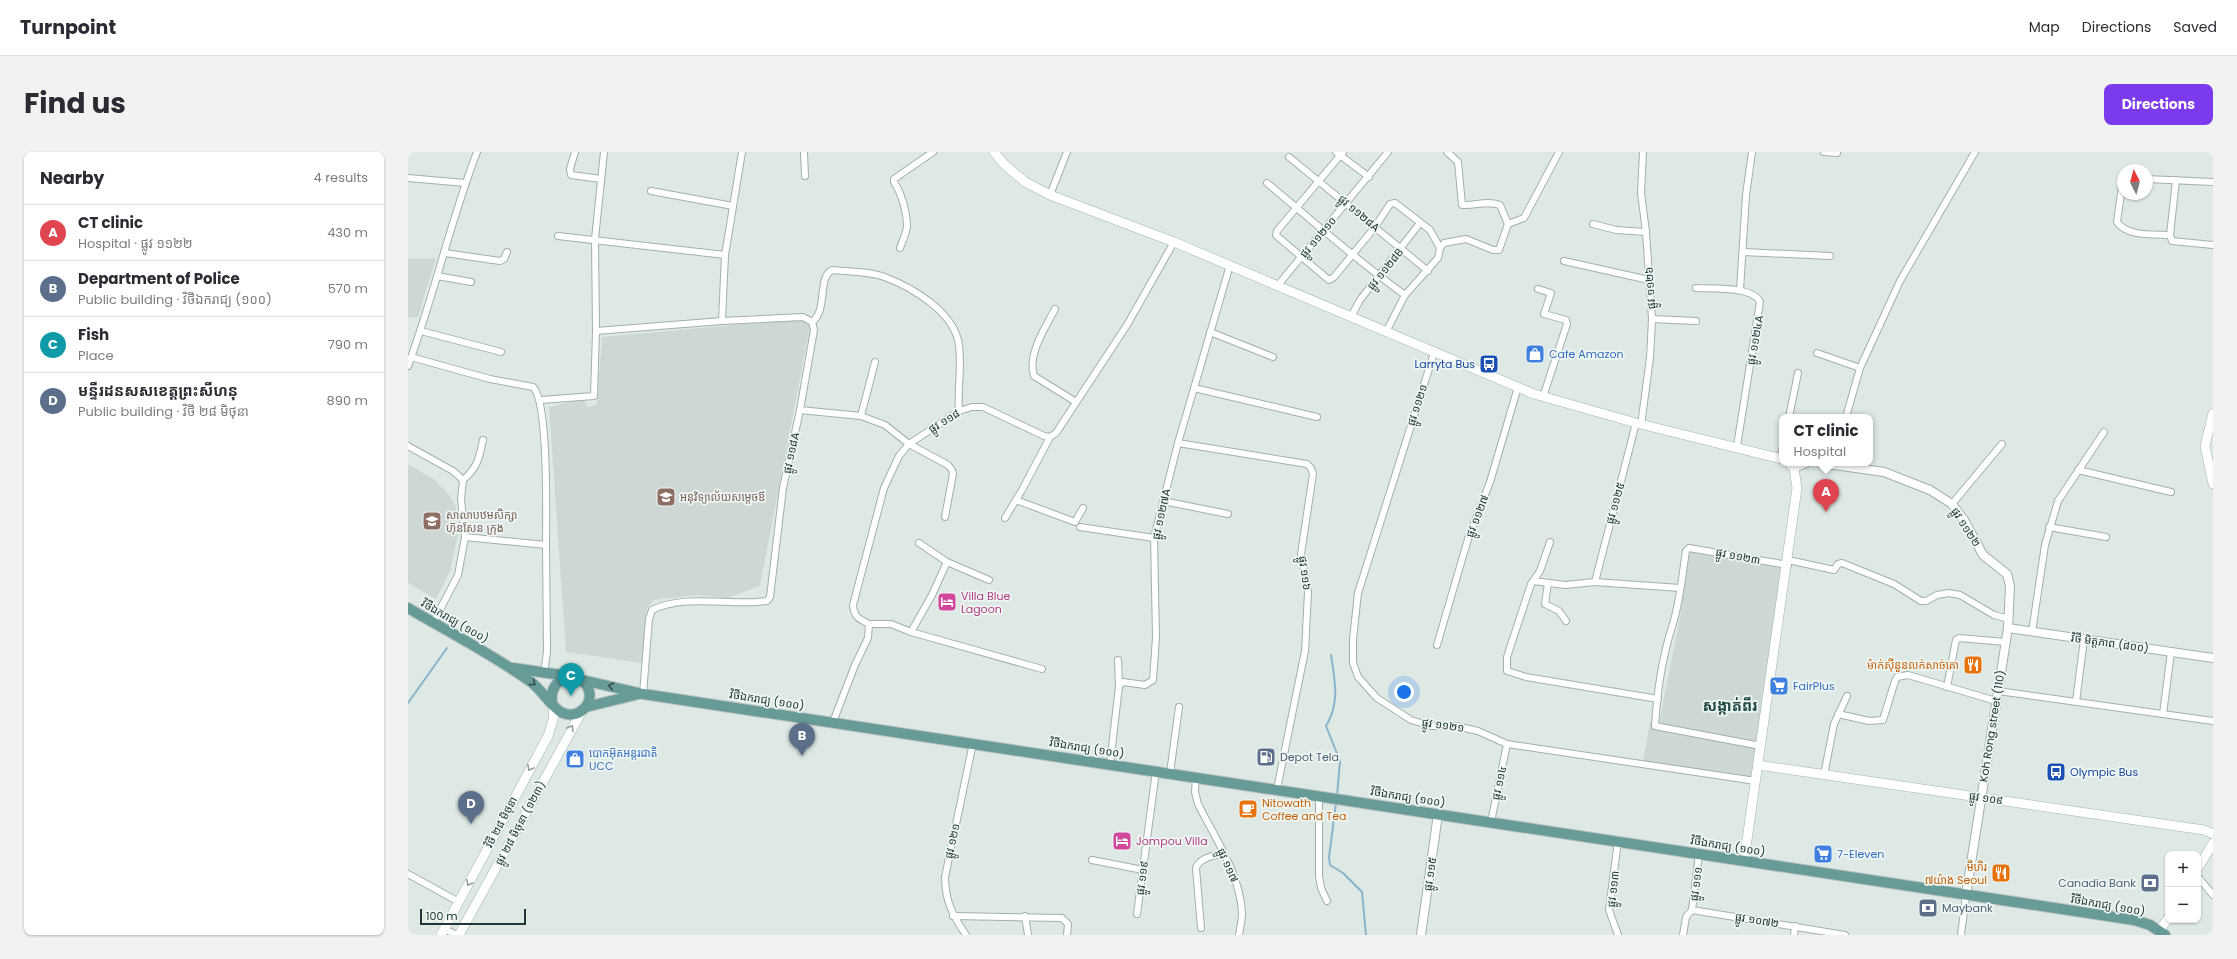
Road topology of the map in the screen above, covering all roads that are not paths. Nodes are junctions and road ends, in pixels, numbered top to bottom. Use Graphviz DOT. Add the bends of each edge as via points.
graph roads {
  1 [pos="478,152"];
  2 [pos="575,152"];
  3 [pos="604,152"];
  4 [pos="741,152"];
  5 [pos="804,152"];
  6 [pos="933,152"];
  7 [pos="994,152"];
  8 [pos="1067,152"];
  9 [pos="1388,152"];
  10 [pos="1447,152"];
  11 [pos="1559,152"];
  12 [pos="1643,152"];
  13 [pos="1752,152"];
  14 [pos="1824,152"];
  15 [pos="1975,152"];
  16 [pos="1340,153"];
  17 [pos="1838,153"];
  18 [pos="1289,156"];
  19 [pos="805,176"];
  20 [pos="1369,177"];
  21 [pos="408,178"];
  22 [pos="601,179"];
  23 [pos="2153,179"];
  24 [pos="2176,180"];
  25 [pos="1320,181"];
  26 [pos="2213,182"];
  27 [pos="465,183"];
  28 [pos="1267,183"];
  29 [pos="650,191"];
  30 [pos="1050,195"];
  31 [pos="2120,200"];
  32 [pos="1347,203"];
  33 [pos="733,206"];
  34 [pos="1298,208"];
  35 [pos="1420,223"];
  36 [pos="1508,224"];
  37 [pos="1593,224"];
  38 [pos="1374,227"];
  39 [pos="1324,230"];
  40 [pos="1646,232"];
  41 [pos="2170,235"];
  42 [pos="558,236"];
  43 [pos="595,239"];
  44 [pos="1174,242"];
  45 [pos="2213,245"];
  46 [pos="900,248"];
  47 [pos="1440,248"];
  48 [pos="1402,249"];
  49 [pos="507,252"];
  50 [pos="1744,252"];
  51 [pos="444,253"];
  52 [pos="1351,254"];
  53 [pos="725,255"];
  54 [pos="1302,256"];
  55 [pos="1830,256"];
  56 [pos="1564,261"];
  57 [pos="1230,265"];
  58 [pos="1428,271"];
  59 [pos="438,276"];
  60 [pos="1378,276"];
  61 [pos="1649,280"];
  62 [pos="471,282"];
  63 [pos="1278,285"];
  64 [pos="1696,288"];
  65 [pos="1538,289"];
  66 [pos="1740,290"];
  67 [pos="1405,296"];
  68 [pos="1055,309"];
  69 [pos="1351,317"];
  70 [pos="1652,319"];
  71 [pos="722,321"];
  72 [pos="1696,321"];
  73 [pos="812,322"];
  74 [pos="421,331"];
  75 [pos="596,331"];
  76 [pos="1210,332"];
  77 [pos="1386,332"];
  78 [pos="501,352"];
  79 [pos="1434,353"];
  80 [pos="1817,353"];
  81 [pos="411,357"];
  82 [pos="1273,357"];
  83 [pos="875,362"];
  84 [pos="408,366"];
  85 [pos="1860,368"];
  86 [pos="1798,373"];
  87 [pos="1518,387"];
  88 [pos="1194,388"];
  89 [pos="1543,397"];
  90 [pos="540,402"];
  91 [pos="1076,402"];
  92 [pos="800,410"];
  93 [pos="959,411"];
  94 [pos="2213,413"];
  95 [pos="1790,414"];
  96 [pos="1847,414"];
  97 [pos="862,416"];
  98 [pos="1317,417"];
  99 [pos="1638,424"];
  100 [pos="2104,432"];
  101 [pos="1050,436"];
  102 [pos="483,440"];
  103 [pos="909,444"];
  104 [pos="1178,444"];
  105 [pos="2002,444"];
  106 [pos="408,446"];
  107 [pos="1737,446"];
  108 [pos="1779,455"];
  109 [pos="1791,466"];
  110 [pos="1846,466"];
  111 [pos="2078,470"];
  112 [pos="463,480"];
  113 [pos="2213,484"];
  114 [pos="2171,492"];
  115 [pos="1016,500"];
  116 [pos="1163,501"];
  117 [pos="1952,504"];
  118 [pos="1083,508"];
  119 [pos="1228,514"];
  120 [pos="945,517"];
  121 [pos="1005,518"];
  122 [pos="2049,526"];
  123 [pos="1080,528"];
  124 [pos="465,537"];
  125 [pos="2106,537"];
  126 [pos="1154,538"];
  127 [pos="1550,542"];
  128 [pos="919,543"];
  129 [pos="546,545"];
  130 [pos="947,562"];
  131 [pos="1788,563"];
  132 [pos="988,580"];
  133 [pos="1533,581"];
  134 [pos="1595,582"];
  135 [pos="1548,583"];
  136 [pos="1680,588"];
  137 [pos="408,608"];
  138 [pos="2009,619"];
  139 [pos="1566,621"];
  140 [pos="433,623"];
  141 [pos="869,624"];
  142 [pos="2008,628"];
  143 [pos="911,632"];
  144 [pos="2032,632"];
  145 [pos="2084,639"];
  146 [pos="2005,642"];
  147 [pos="1437,645"];
  148 [pos="2171,652"];
  149 [pos="2213,658"];
  150 [pos="1118,660"];
  151 [pos="511,667"];
  152 [pos="1042,669"];
  153 [pos="544,673"];
  154 [pos="576,678"];
  155 [pos="1119,686"];
  156 [pos="1947,687"];
  157 [pos="1998,691"];
  158 [pos="643,694"];
  159 [pos="1846,696"];
  160 [pos="1658,699"];
  161 [pos="1996,701"];
  162 [pos="2076,702"];
  163 [pos="553,704"];
  164 [pos="1179,707"];
  165 [pos="584,709"];
  166 [pos="1838,714"];
  167 [pos="2163,714"];
  168 [pos="2213,721"];
  169 [pos="833,722"];
  170 [pos="973,743"];
  171 [pos="1507,744"];
  172 [pos="1761,746"];
  173 [pos="542,747"];
  174 [pos="557,753"];
  175 [pos="1110,764"];
  176 [pos="1758,765"];
  177 [pos="1156,771"];
  178 [pos="1170,773"];
  179 [pos="1824,775"];
  180 [pos="1196,777"];
  181 [pos="1756,781"];
  182 [pos="1276,789"];
  183 [pos="1324,796"];
  184 [pos="1981,798"];
  185 [pos="1438,814"];
  186 [pos="1490,822"];
  187 [pos="2213,834"];
  188 [pos="1618,841"];
  189 [pos="2213,843"];
  190 [pos="1223,853"];
  191 [pos="1700,854"];
  192 [pos="1092,860"];
  193 [pos="1744,860"];
  194 [pos="2201,863"];
  195 [pos="1143,870"];
  196 [pos="408,874"];
  197 [pos="2201,881"];
  198 [pos="1966,895"];
  199 [pos="2213,895"];
  200 [pos="1327,901"];
  201 [pos="459,902"];
  202 [pos="1692,910"];
  203 [pos="1137,914"];
  204 [pos="953,916"];
  205 [pos="1025,916"];
  206 [pos="2166,923"];
  207 [pos="1795,926"];
  208 [pos="1201,928"];
  209 [pos="442,932"];
  210 [pos="2161,933"];
  211 [pos="458,935"];
  212 [pos="966,935"];
  213 [pos="1028,935"];
  214 [pos="1067,935"];
  215 [pos="1239,935"];
  216 [pos="1421,935"];
  217 [pos="1618,935"];
  218 [pos="1683,935"];
  219 [pos="1794,935"];
  220 [pos="1845,935"];
  221 [pos="1961,935"];
  1 -- 27 [label="street"];
  2 -- 22 [label="street" via="570,169 571,176"];
  3 -- 22 [label="street"];
  4 -- 33 [label="street"];
  5 -- 19 [label="street"];
  6 -- 46 [label="street" via="894,179 903,202 907,228"];
  7 -- 30 [label="main road" via="1025,182"];
  8 -- 30 [label="street"];
  9 -- 20 [label="street, ផ្លូវ ១១២១០"];
  10 -- 36 [label="street" via="1458,162 1462,205 1485,201 1500,205"];
  11 -- 36 [label="street" via="1524,218"];
  12 -- 40 [label="street, ផ្លូវ ១១២៦" via="1641,192"];
  13 -- 50 [label="street" via="1746,195"];
  14 -- 17 [label="street"];
  15 -- 85 [label="street" via="1900,280"];
  16 -- 20 [label="street"];
  16 -- 25 [label="street"];
  18 -- 25 [label="street, ផ្លូវ ១១២៨A"];
  20 -- 32 [label="street, ផ្លូវ ១១២១០"];
  21 -- 27 [label="street"];
  22 -- 43 [label="street"];
  23 -- 24 [label="street"];
  24 -- 26 [label="street"];
  24 -- 41 [label="street"];
  25 -- 32 [label="street, ផ្លូវ ១១២៨A"];
  25 -- 34 [label="street"];
  27 -- 51 [label="street"];
  28 -- 34 [label="street"];
  29 -- 33 [label="street"];
  30 -- 44 [label="main road"];
  31 -- 41 [label="street" via="2117,222 2121,227 2127,231"];
  32 -- 38 [label="street, ផ្លូវ ១១២៨A"];
  32 -- 39 [label="street, ផ្លូវ ១១២១០"];
  33 -- 53 [label="street"];
  34 -- 39 [label="street"];
  34 -- 54 [label="street" via="1276,235"];
  35 -- 38 [label="street" via="1395,203 1390,204"];
  35 -- 47 [label="street" via="1434,234"];
  35 -- 48 [label="street, ផ្លូវ ១១២៨B"];
  36 -- 47 [label="street" via="1499,250 1466,239 1444,243"];
  37 -- 40 [label="street" via="1616,230"];
  38 -- 48 [label="street, ផ្លូវ ១១២៨A"];
  38 -- 52 [label="street"];
  39 -- 52 [label="street"];
  39 -- 54 [label="street, ផ្លូវ ១១២១០"];
  40 -- 61 [label="street, ផ្លូវ ១១២៦"];
  41 -- 45 [label="street" via="2172,241"];
  42 -- 43 [label="street"];
  43 -- 53 [label="street"];
  43 -- 75 [label="street"];
  44 -- 57 [label="main road"];
  44 -- 91 [label="street" via="1127,325"];
  47 -- 58 [label="street" via="1438,258"];
  48 -- 58 [label="street, ផ្លូវ ១១២៨A"];
  48 -- 60 [label="street, ផ្លូវ ១១២៨B"];
  49 -- 51 [label="street" via="500,261"];
  50 -- 55 [label="street"];
  50 -- 66 [label="street"];
  51 -- 59 [label="street"];
  52 -- 54 [label="street" via="1329,280"];
  52 -- 60 [label="street"];
  53 -- 71 [label="street"];
  54 -- 63 [label="street, ផ្លូវ ១១២១០"];
  56 -- 61 [label="street"];
  57 -- 63 [label="main road"];
  57 -- 76 [label="street, ផ្លូវ ១១២៧A"];
  58 -- 67 [label="street"];
  59 -- 62 [label="street"];
  59 -- 74 [label="street"];
  60 -- 67 [label="street"];
  60 -- 69 [label="street, ផ្លូវ ១១២៨B"];
  61 -- 70 [label="street, ផ្លូវ ១១២៦"];
  63 -- 69 [label="main road"];
  64 -- 66 [label="street, ផ្លូវ ១១២៤A"];
  65 -- 89 [label="street" via="1551,293 1544,314 1566,320 1567,324"];
  66 -- 107 [label="street, ផ្លូវ ១១២៤A" via="1758,297 1760,302"];
  67 -- 77 [label="street"];
  68 -- 91 [label="street" via="1041,336 1032,370 1034,376"];
  69 -- 77 [label="main road"];
  70 -- 72 [label="street"];
  70 -- 99 [label="street, ផ្លូវ ១១២៦" via="1650,358"];
  71 -- 73 [label="street" via="803,318"];
  71 -- 75 [label="street"];
  73 -- 92 [label="street, ផ្លូវ ១១៨A" via="814,330"];
  73 -- 93 [label="street" via="819,315 826,277 832,270 887,278 919,295 950,321 958,340"];
  74 -- 78 [label="street"];
  74 -- 81 [label="street"];
  75 -- 90 [label="street" via="594,396"];
  76 -- 82 [label="street"];
  76 -- 88 [label="street, ផ្លូវ ១១២៧A"];
  77 -- 79 [label="main road"];
  79 -- 87 [label="main road"];
  79 -- 171 [label="street, ផ្លូវ ១១២១" via="1358,593 1353,664 1358,677 1377,698 1411,720 1431,726 1456,726 1478,731"];
  80 -- 85 [label="street"];
  81 -- 84 [label="street"];
  81 -- 90 [label="street" via="490,379 533,387"];
  83 -- 97 [label="street"];
  85 -- 96 [label="street"];
  86 -- 95 [label="street"];
  87 -- 89 [label="main road"];
  87 -- 147 [label="street, ផ្លូវ ១១២៧" via="1490,482 1468,539"];
  88 -- 98 [label="street"];
  88 -- 104 [label="street, ផ្លូវ ១១២៧A"];
  89 -- 99 [label="main road"];
  90 -- 129 [label="street" via="545,447"];
  91 -- 101 [label="street" via="1056,433"];
  92 -- 97 [label="street"];
  92 -- 158 [label="street, ផ្លូវ ១១៨A" via="783,488 770,597 767,601 756,602 682,602 652,610 649,619"];
  93 -- 101 [label="street, ផ្លូវ ១១៨" via="972,407 983,408 1044,436"];
  93 -- 103 [label="street, ផ្លូវ ១១៨"];
  94 -- 113 [label="main road" via="2205,446"];
  97 -- 103 [label="street" via="885,425"];
  99 -- 107 [label="main road"];
  99 -- 134 [label="street, ផ្លូវ ១១២៥"];
  100 -- 111 [label="street"];
  101 -- 115 [label="street"];
  102 -- 112 [label="street" via="477,464"];
  103 -- 120 [label="street" via="952,470 952,484"];
  103 -- 141 [label="street, ផ្លូវ ១១៨" via="899,456 884,488 853,605 858,619"];
  104 -- 116 [label="street, ផ្លូវ ១១២៧A"];
  104 -- 182 [label="street, ផ្លូវ ១១៦" via="1307,464 1313,474 1301,554 1308,592 1305,651"];
  105 -- 117 [label="street"];
  106 -- 112 [label="street" via="453,471"];
  107 -- 108 [label="main road"];
  109 -- 131 [label="main road" via="1797,488"];
  110 -- 117 [label="street, ផ្លូវ ១១២២" via="1884,472 1930,490"];
  111 -- 114 [label="street"];
  111 -- 122 [label="street" via="2058,501"];
  112 -- 124 [label="street" via="461,499"];
  115 -- 118 [label="street" via="1075,522"];
  115 -- 121 [label="street"];
  116 -- 119 [label="street"];
  116 -- 126 [label="street, ផ្លូវ ១១២៧A"];
  117 -- 138 [label="street, ផ្លូវ ១១២២" via="1983,554 2007,574 2010,586"];
  122 -- 125 [label="street"];
  122 -- 144 [label="street"];
  123 -- 126 [label="street"];
  124 -- 129 [label="street"];
  124 -- 140 [label="street" via="458,574"];
  126 -- 155 [label="street, ផ្លូវ ១១២៧A" via="1156,637 1153,680 1145,685 1123,682"];
  127 -- 133 [label="street" via="1540,571"];
  128 -- 130 [label="street"];
  129 -- 153 [label="street" via="547,652"];
  130 -- 132 [label="street"];
  130 -- 143 [label="street"];
  131 -- 136 [label="street, ផ្លូវ ១១២៣" via="1689,548 1686,551"];
  131 -- 138 [label="street, ផ្លូវ ១១២៣" via="1834,570 1842,563 1894,584 1921,601 1937,595 1960,595 1994,615"];
  131 -- 172 [label="main road"];
  133 -- 135 [label="street"];
  133 -- 160 [label="street" via="1507,657 1507,671 1526,677"];
  134 -- 135 [label="street" via="1565,585"];
  134 -- 136 [label="street"];
  135 -- 139 [label="street" via="1545,604 1559,611"];
  136 -- 160 [label="street" via="1666,644"];
  137 -- 140 [label="main road, វិថីឯករាជ្យ (១០០)"];
  138 -- 142 [label="street, ផ្លូវ ១១២២"];
  140 -- 151 [label="main road, វិថីឯករាជ្យ (១០០)"];
  141 -- 143 [label="street" via="891,624"];
  141 -- 169 [label="street" via="866,644"];
  142 -- 144 [label="street, វិថី មិត្តភាព (៨០០)"];
  142 -- 146 [label="street, Koh Rong street (110)"];
  143 -- 152 [label="street"];
  144 -- 145 [label="street, វិថី មិត្តភាព (៨០០)"];
  145 -- 148 [label="street, វិថី មិត្តភាព (៨០០)"];
  145 -- 162 [label="street"];
  146 -- 156 [label="street" via="1959,638 1956,640"];
  146 -- 157 [label="street, Koh Rong street (110)"];
  148 -- 149 [label="street, វិថី មិត្តភាព (៨០០)"];
  148 -- 167 [label="street"];
  150 -- 155 [label="street"];
  151 -- 153 [label="main road"];
  151 -- 163 [label="main road, one-way" via="538,686"];
  153 -- 154 [label="main road"];
  158 -- 154 [label="main road, one-way"];
  154 -- 163 [label="main road" via="565,678 556,684 551,695"];
  154 -- 165 [label="main road" via="584,682 589,691 590,698"];
  155 -- 175 [label="street"];
  156 -- 161 [label="street"];
  156 -- 166 [label="street" via="1901,675 1895,681 1883,720 1869,721"];
  157 -- 161 [label="street, Koh Rong street (110)"];
  157 -- 162 [label="street"];
  158 -- 165 [label="main road" via="614,699"];
  158 -- 169 [label="main road, វិថីឯករាជ្យ (១០០)"];
  159 -- 166 [label="street"];
  160 -- 172 [label="street" via="1655,726"];
  161 -- 184 [label="street, Koh Rong street (110)"];
  162 -- 167 [label="street"];
  163 -- 165 [label="main road" via="559,711 569,715"];
  163 -- 173 [label="main road, វិថី ២៨ មិថុនា" via="553,720"];
  164 -- 178 [label="street"];
  174 -- 165 [label="main road, ផ្លូវ ២៨ មិថុនា (១២៣), one-way"];
  166 -- 179 [label="street" via="1830,736"];
  167 -- 168 [label="street"];
  169 -- 170 [label="main road, វិថីឯករាជ្យ (១០០)"];
  170 -- 175 [label="main road, វិថីឯករាជ្យ (១០០)"];
  170 -- 204 [label="street, ផ្លូវ ១២១" via="945,877 945,892"];
  171 -- 181 [label="street, ផ្លូវ ១១២១"];
  171 -- 186 [label="street, ផ្លូវ ១១៤"];
  172 -- 176 [label="main road"];
  173 -- 174 [label="main road"];
  173 -- 201 [label="main road, វិថី ២៨ មិថុនា, one-way"];
  174 -- 211 [label="main road, ផ្លូវ ២៨ មិថុនា (១២៣)"];
  175 -- 177 [label="main road, វិថីឯករាជ្យ (១០០)"];
  176 -- 179 [label="main road, ផ្លូវ ១០៩"];
  176 -- 181 [label="main road"];
  177 -- 178 [label="main road, វិថីឯករាជ្យ (១០០)"];
  177 -- 195 [label="street, ផ្លូវ ១១៩"];
  178 -- 180 [label="main road, វិថីឯករាជ្យ (១០០)"];
  179 -- 184 [label="main road, ផ្លូវ ១០៩"];
  180 -- 182 [label="main road, វិថីឯករាជ្យ (១០០)"];
  180 -- 190 [label="street, ផ្លូវ ១១៧" via="1194,792 1198,804"];
  181 -- 193 [label="main road"];
  182 -- 183 [label="main road, វិថីឯករាជ្យ (១០០)"];
  183 -- 185 [label="main road, វិថីឯករាជ្យ (១០០)"];
  183 -- 200 [label="street" via="1319,876"];
  184 -- 187 [label="main road, ផ្លូវ ១០៩" via="2204,830"];
  184 -- 198 [label="street, Koh Rong street (110)"];
  185 -- 186 [label="main road, វិថីឯករាជ្យ (១០០)"];
  185 -- 216 [label="street, ផ្លូវ ១១៥"];
  186 -- 188 [label="main road, វិថីឯករាជ្យ (១០០)"];
  188 -- 191 [label="main road, វិថីឯករាជ្យ (១០០)"];
  188 -- 217 [label="street, ផ្លូវ ១១៣" via="1609,910"];
  189 -- 194 [label="main road"];
  190 -- 208 [label="street" via="1202,860 1196,868"];
  190 -- 215 [label="street, ផ្លូវ ១១៧" via="1240,895 1242,915"];
  191 -- 193 [label="main road, វិថីឯករាជ្យ (១០០)"];
  191 -- 202 [label="street, ផ្លូវ ១១១"];
  192 -- 195 [label="street"];
  193 -- 198 [label="main road, វិថីឯករាជ្យ (១០០)"];
  195 -- 203 [label="street, ផ្លូវ ១១៩"];
  196 -- 201 [label="street"];
  197 -- 199 [label="street"];
  198 -- 210 [label="main road, វិថីឯករាជ្យ (១០០)" via="2134,920"];
  198 -- 221 [label="street"];
  201 -- 209 [label="main road, វិថី ២៨ មិថុនា"];
  202 -- 207 [label="street, ផ្លូវ ១០៧២"];
  202 -- 218 [label="street, ផ្លូវ ១១១" via="1686,917"];
  204 -- 205 [label="street"];
  204 -- 212 [label="street, ផ្លូវ ១២១"];
  205 -- 213 [label="street"];
  205 -- 214 [label="street" via="1062,918 1068,924"];
  206 -- 210 [label="main road"];
  207 -- 219 [label="street"];
  207 -- 220 [label="street, ផ្លូវ ១០៧២"];
  209 -- 211 [label="street"];
}
